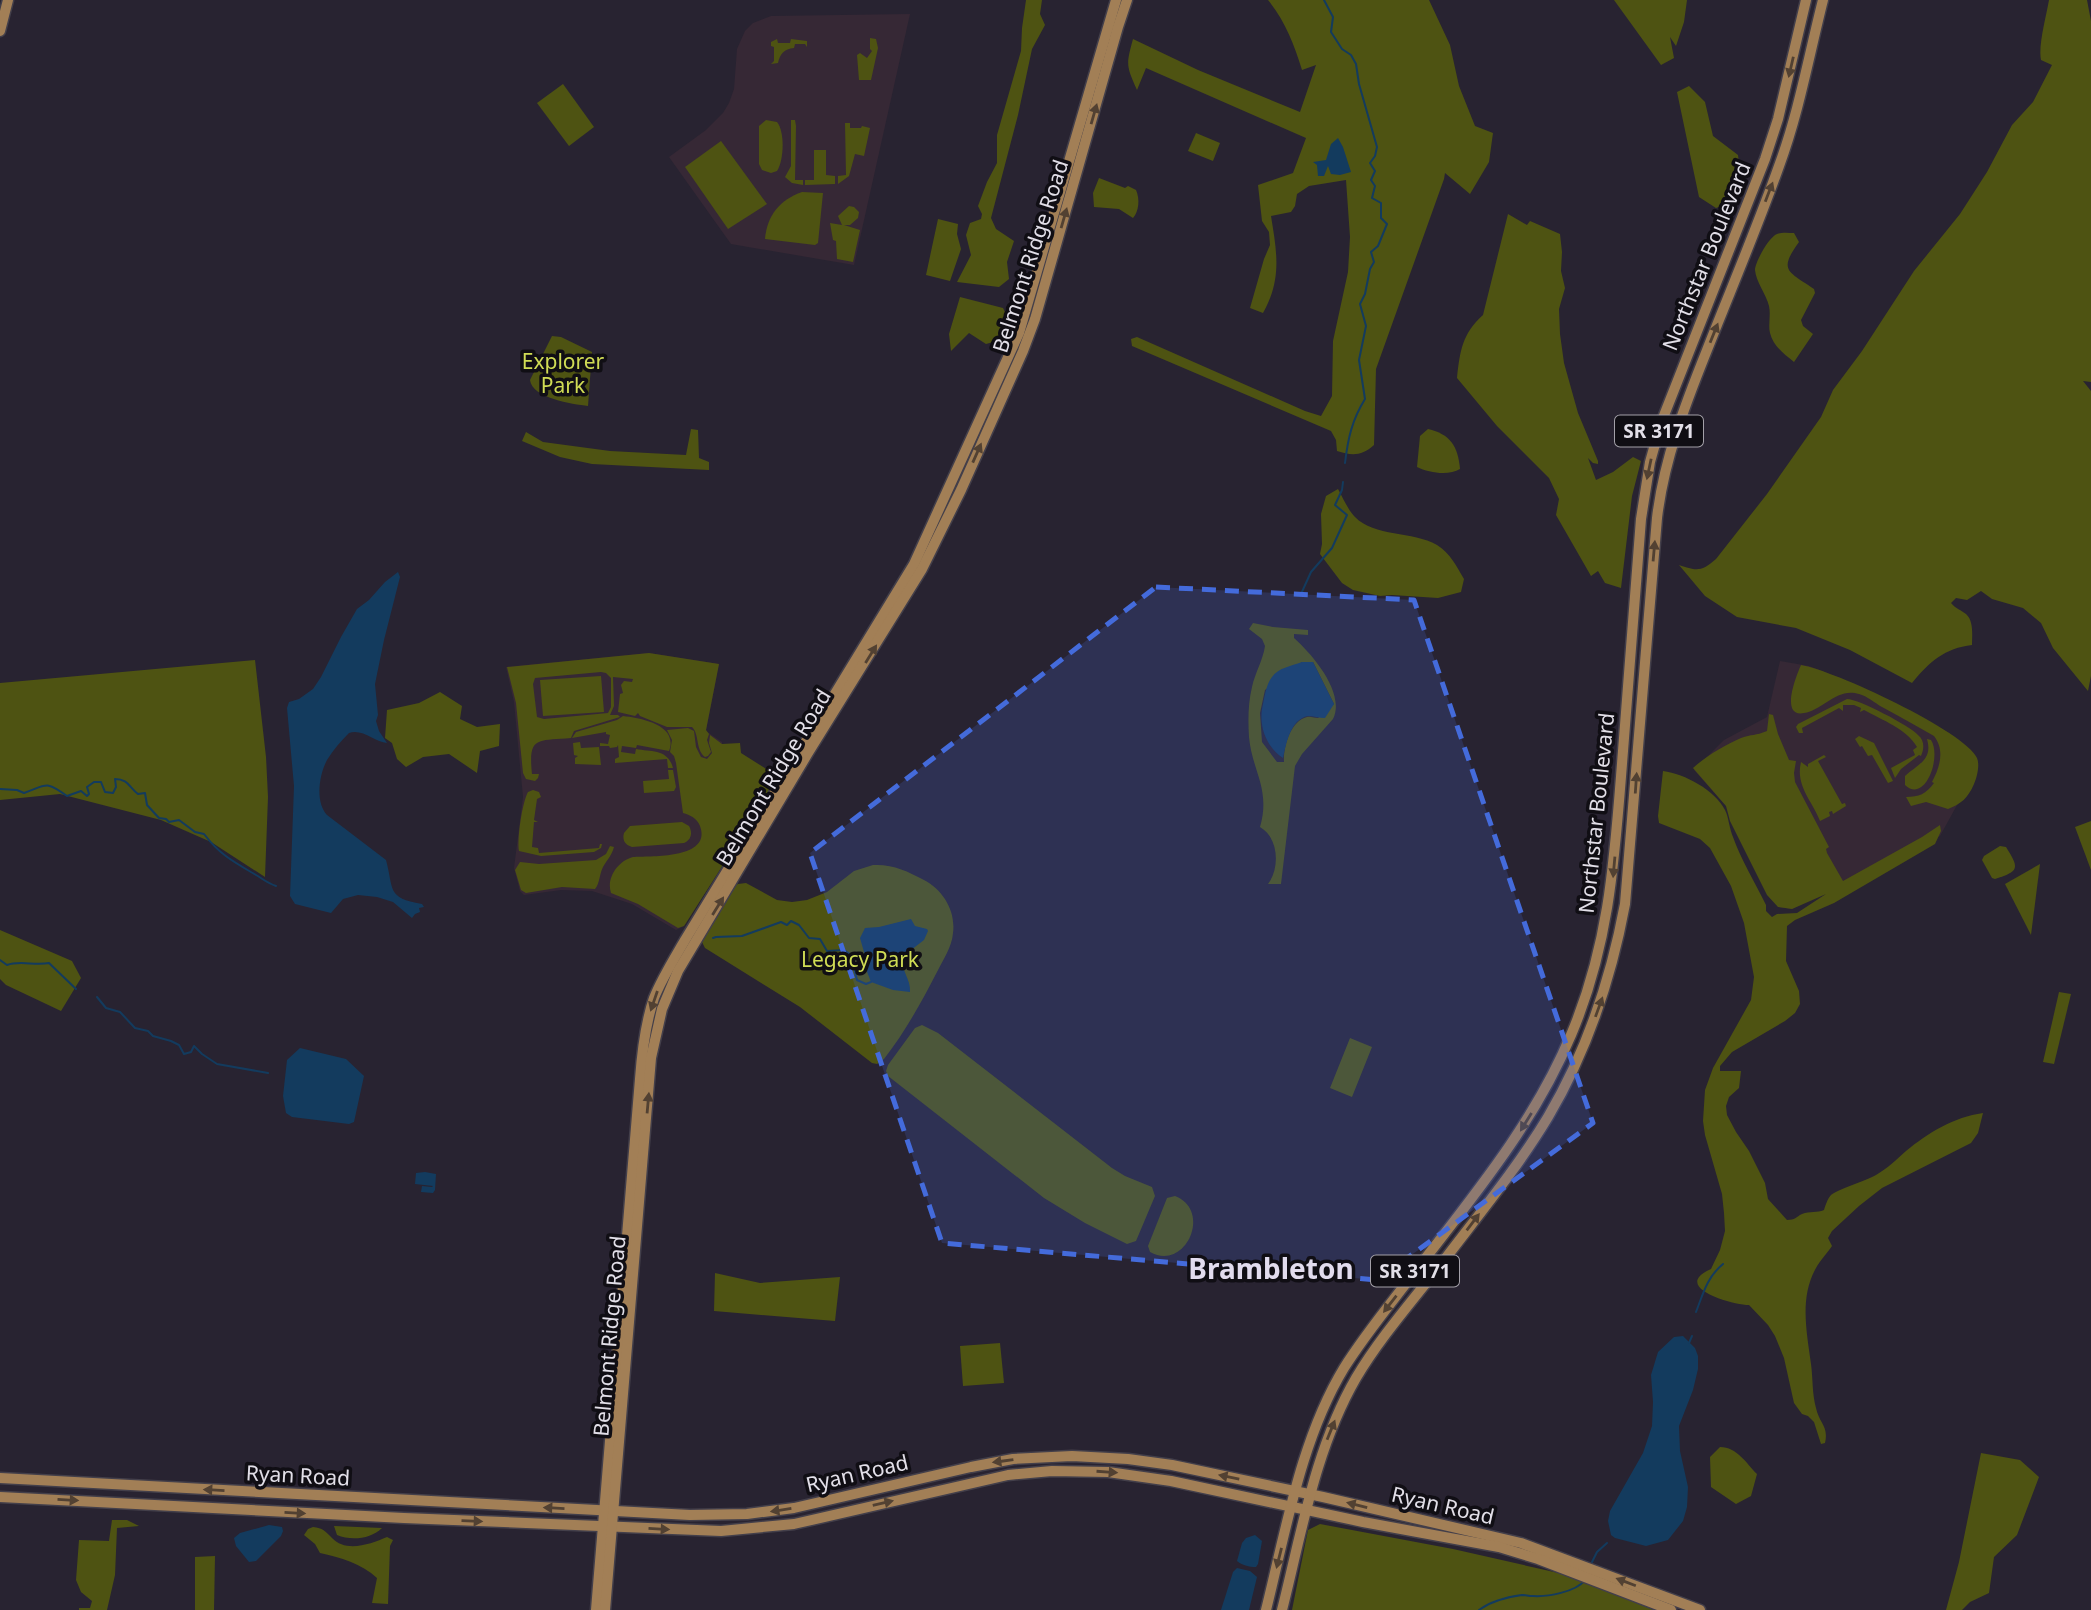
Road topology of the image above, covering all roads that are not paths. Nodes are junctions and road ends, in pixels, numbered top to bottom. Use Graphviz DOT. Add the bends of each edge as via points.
graph roads {
  1 [pos="8,0"];
  2 [pos="1116,0"];
  3 [pos="1127,0"];
  4 [pos="1806,0"];
  5 [pos="1823,0"];
  6 [pos="0,31"];
  7 [pos="0,1478"];
  8 [pos="1295,1492"];
  9 [pos="1310,1495"];
  10 [pos="0,1497"];
  11 [pos="1292,1507"];
  12 [pos="1307,1510"];
  13 [pos="609,1511"];
  14 [pos="608,1527"];
  15 [pos="596,1610"];
  16 [pos="605,1610"];
  17 [pos="1266,1610"];
  18 [pos="1282,1610"];
  19 [pos="1671,1610"];
  20 [pos="1700,1610"];
  1 -- 6 [label="main road"];
  2 -- 13 [label="main road, Belmont Ridge Road, one-way" via="1019,333 931,529 653,1000 640,1079"];
  13 -- 3 [label="main road, Belmont Ridge Road, one-way" via="651,1058 662,1009 686,958 916,580 961,490 1032,328"];
  4 -- 8 [label="main road, Northstar Boulevard / SR 3171, one-way" via="1769,148 1661,423 1650,462 1640,519 1614,873 1586,997 1559,1063 1522,1129 1343,1370 1312,1433"];
  9 -- 5 [label="main road, Northstar Boulevard / SR 3171, one-way" via="1325,1445 1357,1377 1547,1119 1605,991 1625,904 1662,481 1669,451 1780,163"];
  13 -- 7 [label="main road, Ryan Road, one-way"];
  8 -- 9 [label="main road, Ryan Road"];
  8 -- 11 [label="main road, Northstar Boulevard / SR 3171"];
  8 -- 13 [label="main road, Ryan Road, one-way" via="1150,1462 1051,1456 971,1466 771,1511 706,1516"];
  9 -- 12 [label="main road, Northstar Boulevard / SR 3171"];
  20 -- 9 [label="main road, Ryan Road, one-way" via="1533,1546"];
  10 -- 14 [label="main road, Ryan Road, one-way"];
  11 -- 12 [label="main road, Ryan Road"];
  14 -- 11 [label="main road, Ryan Road, one-way" via="718,1531 768,1527 982,1480 1052,1471 1130,1474"];
  11 -- 17 [label="main road, Northstar Boulevard / SR 3171, one-way"];
  12 -- 18 [label="main road, Northstar Boulevard / SR 3171"];
  12 -- 19 [label="main road, Ryan Road" via="1512,1550"];
  13 -- 14 [label="main road, Belmont Ridge Road"];
  14 -- 15 [label="main road, Belmont Ridge Road"];
  14 -- 16 [label="main road, Belmont Ridge Road"];
}
